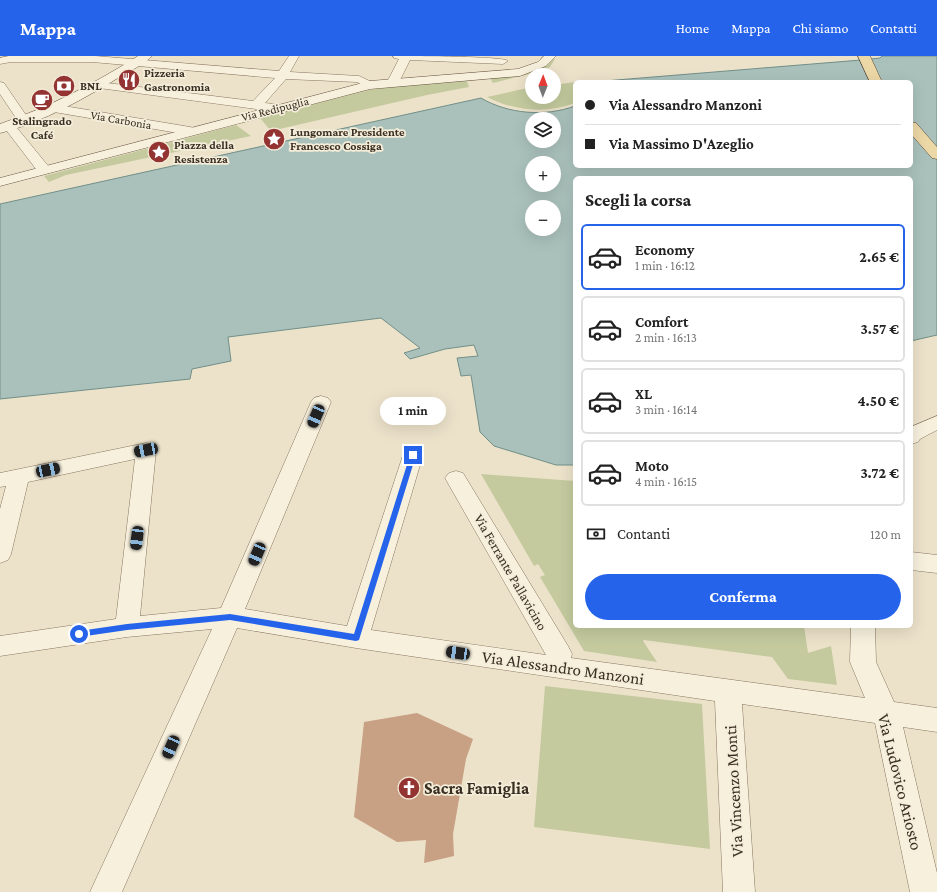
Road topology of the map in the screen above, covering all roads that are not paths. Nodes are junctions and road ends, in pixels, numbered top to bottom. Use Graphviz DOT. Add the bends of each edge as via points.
graph roads {
  1 [pos="294,56"];
  2 [pos="398,56"];
  3 [pos="406,56"];
  4 [pos="550,56"];
  5 [pos="864,56"];
  6 [pos="141,59"];
  7 [pos="0,61"];
  8 [pos="504,61"];
  9 [pos="284,74"];
  10 [pos="875,80"];
  11 [pos="393,82"];
  12 [pos="0,85"];
  13 [pos="99,85"];
  14 [pos="370,85"];
  15 [pos="257,104"];
  16 [pos="52,108"];
  17 [pos="279,108"];
  18 [pos="24,120"];
  19 [pos="4,128"];
  20 [pos="913,128"];
  21 [pos="190,131"];
  22 [pos="937,155"];
  23 [pos="44,170"];
  24 [pos="0,182"];
  25 [pos="322,402"];
  26 [pos="937,422"];
  27 [pos="913,434"];
  28 [pos="413,455"];
  29 [pos="10,477"];
  30 [pos="456,478"];
  31 [pos="0,554"];
  32 [pos="913,561"];
  33 [pos="937,564"];
  34 [pos="230,617"];
  35 [pos="127,627"];
  36 [pos="863,628"];
  37 [pos="356,638"];
  38 [pos="0,646"];
  39 [pos="558,667"];
  40 [pos="728,690"];
  41 [pos="886,713"];
  42 [pos="937,720"];
  43 [pos="106,892"];
  44 [pos="739,892"];
  45 [pos="926,892"];
  1 -- 9 [label="street"];
  2 -- 3 [label="street"];
  3 -- 8 [label="street"];
  3 -- 11 [label="street"];
  4 -- 11 [label="street, Via Redipuglia" via="542,64 520,72"];
  5 -- 10 [label="main road"];
  6 -- 7 [label="street"];
  6 -- 9 [label="street"];
  6 -- 13 [label="street"];
  9 -- 14 [label="street" via="359,79"];
  9 -- 15 [label="street"];
  11 -- 14 [label="street, Via Redipuglia"];
  12 -- 18 [label="street"];
  13 -- 15 [label="street"];
  13 -- 16 [label="street"];
  14 -- 17 [label="street, Via Redipuglia"];
  15 -- 17 [label="street"];
  16 -- 18 [label="street"];
  16 -- 21 [label="street, Via Carbonia"];
  17 -- 21 [label="street, Via Redipuglia"];
  18 -- 19 [label="street"];
  19 -- 23 [label="street"];
  20 -- 22 [label="main road"];
  21 -- 23 [label="street, Via Redipuglia"];
  23 -- 24 [label="street, Via Redipuglia"];
  25 -- 34 [label="street"];
  26 -- 27 [label="street"];
  28 -- 37 [label="street"];
  29 -- 31 [label="street"];
  29 -- 35 [label="street" via="146,450"];
  30 -- 39 [label="street, Via Ferrante Pallavicino" via="559,654"];
  32 -- 33 [label="street"];
  34 -- 35 [label="street, Via Alessandro Manzoni"];
  34 -- 37 [label="street, Via Alessandro Manzoni"];
  34 -- 43 [label="street"];
  35 -- 38 [label="street, Via Alessandro Manzoni"];
  36 -- 41 [label="street, Via Ludovico Ariosto" via="864,662"];
  37 -- 39 [label="street, Via Alessandro Manzoni"];
  39 -- 40 [label="street, Via Alessandro Manzoni"];
  40 -- 41 [label="street, Via Alessandro Manzoni"];
  40 -- 44 [label="street, Via Vincenzo Monti"];
  41 -- 42 [label="street, Via Alessandro Manzoni"];
  41 -- 45 [label="street, Via Ludovico Ariosto"];
}
